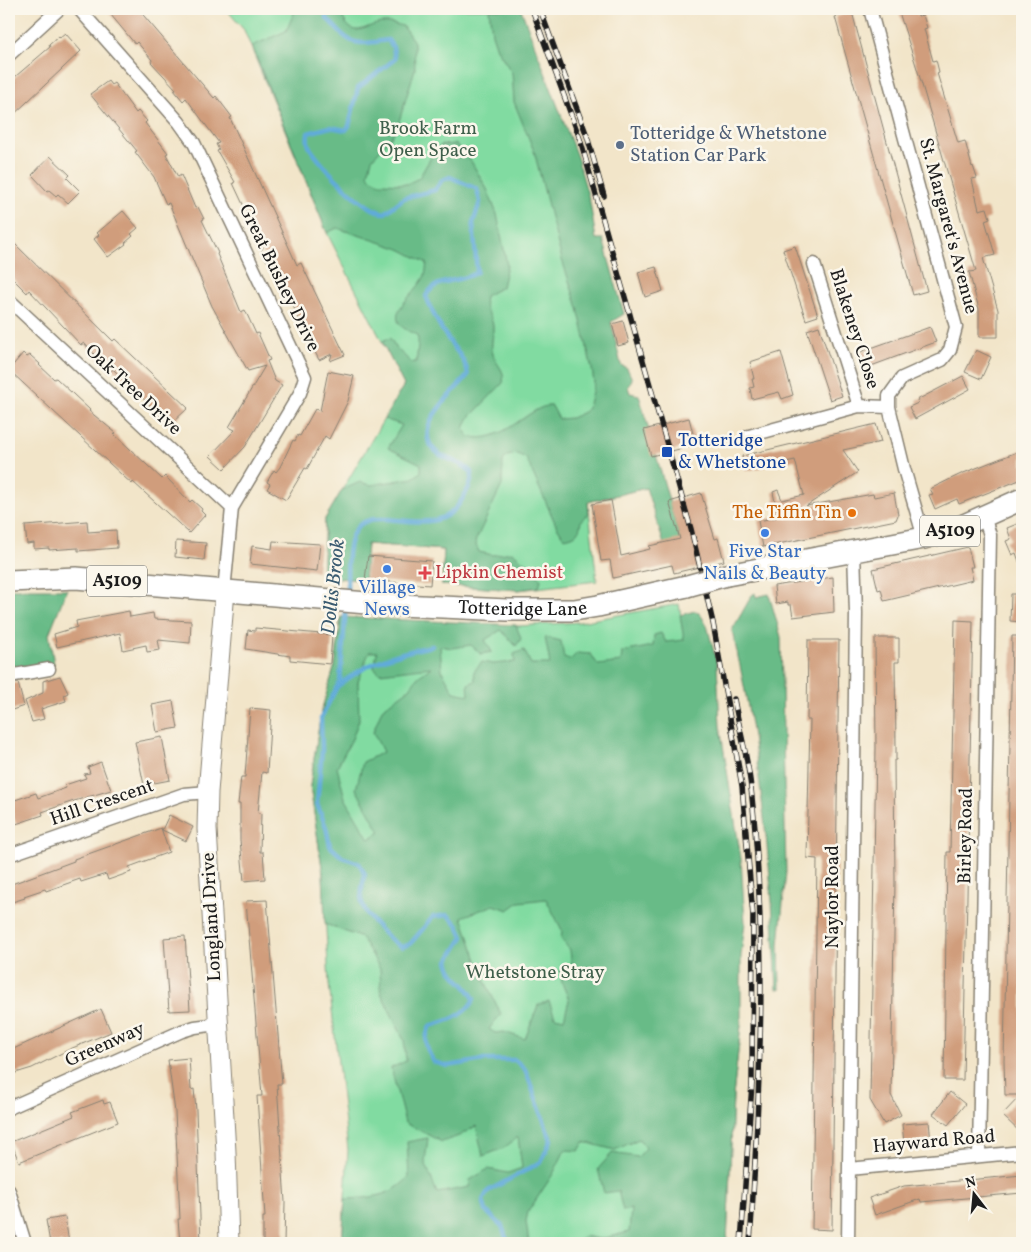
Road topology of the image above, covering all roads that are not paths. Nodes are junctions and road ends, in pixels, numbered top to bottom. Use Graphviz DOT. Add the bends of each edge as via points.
graph roads {
  1 [pos="59,9"];
  2 [pos="79,9"];
  3 [pos="870,9"];
  4 [pos="9,55"];
  5 [pos="814,264"];
  6 [pos="9,300"];
  7 [pos="859,406"];
  8 [pos="889,407"];
  9 [pos="749,436"];
  10 [pos="1022,500"];
  11 [pos="232,508"];
  12 [pos="984,517"];
  13 [pos="924,538"];
  14 [pos="854,551"];
  15 [pos="9,581"];
  16 [pos="224,591"];
  17 [pos="49,669"];
  18 [pos="9,676"];
  19 [pos="208,792"];
  20 [pos="9,855"];
  21 [pos="218,1024"];
  22 [pos="9,1108"];
  23 [pos="1022,1152"];
  24 [pos="979,1156"];
  25 [pos="849,1169"];
  26 [pos="9,1191"];
  27 [pos="25,1243"];
  28 [pos="229,1243"];
  29 [pos="848,1243"];
  1 -- 4 [label="street"];
  2 -- 11 [label="street, Great Bushey Drive" via="194,143 305,377 300,393"];
  3 -- 8 [label="street, St. Margaret's Avenue" via="956,327 952,345 942,360 902,378 889,396"];
  5 -- 7 [label="street, Blakeney Close"];
  6 -- 11 [label="street, Oak Tree Drive"];
  7 -- 8 [label="street"];
  7 -- 9 [label="street"];
  8 -- 13 [label="street"];
  10 -- 12 [label="main road, Totteridge Lane / A5109"];
  11 -- 16 [label="street, Great Bushey Drive"];
  12 -- 13 [label="main road, Totteridge Lane / A5109"];
  12 -- 24 [label="street, Birley Road" via="990,535"];
  13 -- 14 [label="main road, Totteridge Lane / A5109"];
  14 -- 16 [label="main road, Totteridge Lane / A5109, bridge" via="727,575 574,610 378,604"];
  14 -- 25 [label="street, Naylor Road" via="856,613"];
  15 -- 16 [label="main road, Totteridge Lane / A5109" via="76,578"];
  16 -- 19 [label="street, Longland Drive"];
  17 -- 18 [label="street"];
  19 -- 20 [label="street, Hill Crescent" via="198,791 170,799"];
  19 -- 21 [label="street, Longland Drive" via="207,829"];
  21 -- 22 [label="street, Greenway" via="182,1032"];
  21 -- 28 [label="street, Longland Drive"];
  23 -- 24 [label="street, Hayward Road"];
  24 -- 25 [label="street, Hayward Road"];
  25 -- 29 [label="street, Naylor Road"];
  26 -- 27 [label="street"];
}
